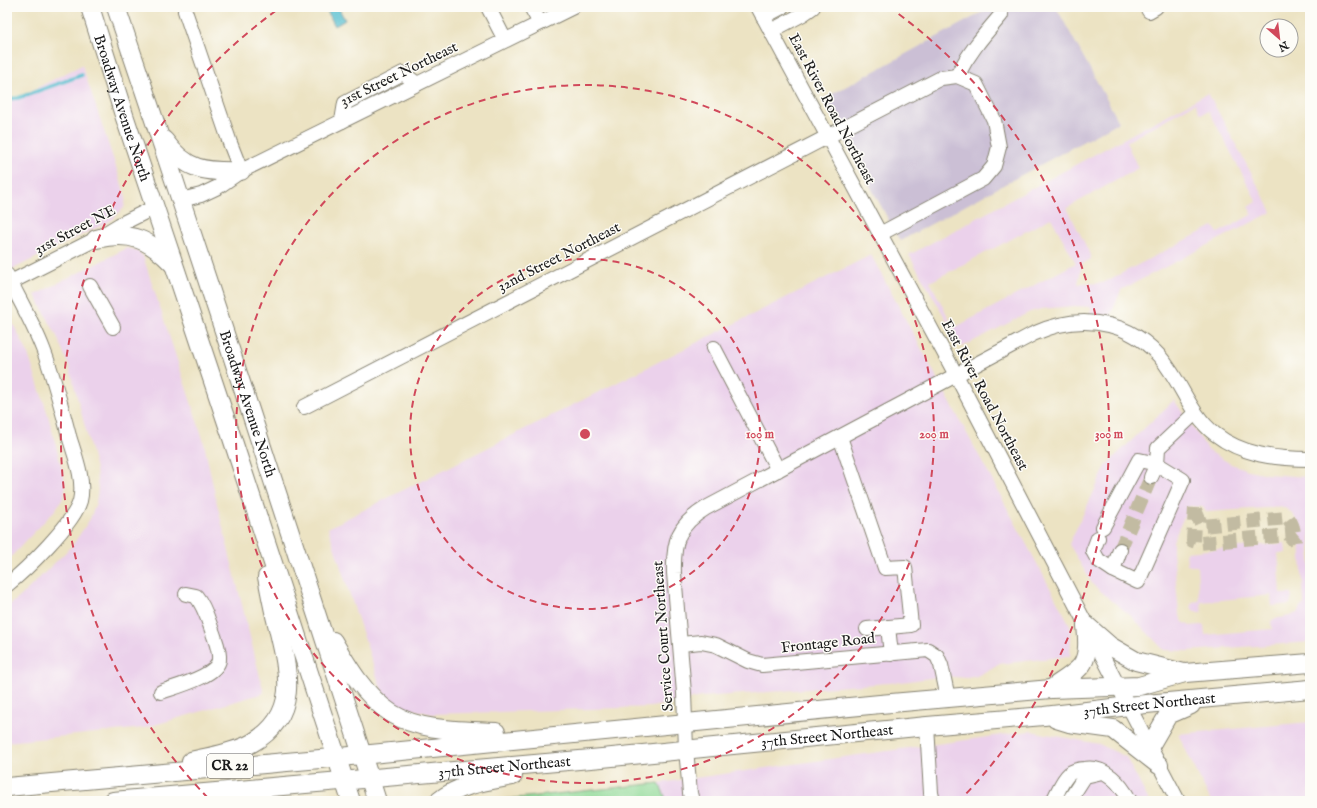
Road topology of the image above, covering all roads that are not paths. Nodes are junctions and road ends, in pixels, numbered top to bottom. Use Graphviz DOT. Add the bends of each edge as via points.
graph roads {
  1 [pos="90,7"];
  2 [pos="116,7"];
  3 [pos="488,7"];
  4 [pos="531,7"];
  5 [pos="573,7"];
  6 [pos="782,7"];
  7 [pos="813,7"];
  8 [pos="1147,7"];
  9 [pos="1156,7"];
  10 [pos="185,11"];
  11 [pos="760,12"];
  12 [pos="1001,15"];
  13 [pos="540,23"];
  14 [pos="771,31"];
  15 [pos="505,40"];
  16 [pos="957,76"];
  17 [pos="159,133"];
  18 [pos="829,137"];
  19 [pos="143,170"];
  20 [pos="241,171"];
  21 [pos="181,200"];
  22 [pos="155,207"];
  23 [pos="880,234"];
  24 [pos="192,235"];
  25 [pos="96,239"];
  26 [pos="175,266"];
  27 [pos="9,279"];
  28 [pos="90,286"];
  29 [pos="113,327"];
  30 [pos="714,348"];
  31 [pos="956,375"];
  32 [pos="304,407"];
  33 [pos="1195,413"];
  34 [pos="840,437"];
  35 [pos="1310,459"];
  36 [pos="1157,464"];
  37 [pos="778,470"];
  38 [pos="1151,477"];
  39 [pos="251,494"];
  40 [pos="1120,550"];
  41 [pos="1113,570"];
  42 [pos="7,585"];
  43 [pos="186,594"];
  44 [pos="314,608"];
  45 [pos="1086,625"];
  46 [pos="888,627"];
  47 [pos="867,628"];
  48 [pos="681,644"];
  49 [pos="891,654"];
  50 [pos="1310,663"];
  51 [pos="1185,673"];
  52 [pos="1119,686"];
  53 [pos="1051,689"];
  54 [pos="1310,689"];
  55 [pos="161,692"];
  56 [pos="948,698"];
  57 [pos="1209,698"];
  58 [pos="1130,706"];
  59 [pos="1044,716"];
  60 [pos="686,723"];
  61 [pos="926,726"];
  62 [pos="591,732"];
  63 [pos="1150,746"];
  64 [pos="686,750"];
  65 [pos="362,754"];
  66 [pos="336,757"];
  67 [pos="602,758"];
  68 [pos="1159,765"];
  69 [pos="124,776"];
  70 [pos="1109,776"];
  71 [pos="370,778"];
  72 [pos="344,781"];
  73 [pos="7,787"];
  74 [pos="113,801"];
  75 [pos="351,801"];
  76 [pos="377,801"];
  77 [pos="439,801"];
  78 [pos="692,801"];
  79 [pos="934,801"];
  80 [pos="1053,801"];
  81 [pos="1069,801"];
  82 [pos="1130,801"];
  83 [pos="1178,801"];
  1 -- 19 [label="main road, Broadway Avenue North"];
  2 -- 17 [label="main road, Broadway Avenue North"];
  3 -- 15 [label="street"];
  4 -- 13 [label="street"];
  5 -- 13 [label="street, 31st Street Northeast"];
  6 -- 11 [label="street"];
  7 -- 14 [label="street"];
  8 -- 9 [label="street" via="1149,11"];
  10 -- 20 [label="street"];
  11 -- 14 [label="street, East River Road Northeast"];
  12 -- 16 [label="street" via="966,57"];
  13 -- 15 [label="street, 31st Street Northeast"];
  14 -- 18 [label="street, East River Road Northeast"];
  15 -- 20 [label="street, 31st Street Northeast"];
  16 -- 18 [label="street, 32nd Street Northeast" via="941,78"];
  16 -- 23 [label="street" via="976,84 994,120 999,147 994,166 983,179"];
  17 -- 20 [label="main road" via="176,154 190,165 203,170"];
  17 -- 21 [label="main road, Broadway Avenue North"];
  18 -- 23 [label="street, East River Road Northeast"];
  18 -- 32 [label="street, 32nd Street Northeast"];
  19 -- 21 [label="main road" via="164,192"];
  19 -- 22 [label="main road, Broadway Avenue North"];
  20 -- 21 [label="street, 31st Street Northeast" via="218,187"];
  21 -- 24 [label="main road, Broadway Avenue North"];
  22 -- 24 [label="main road" via="173,215"];
  22 -- 25 [label="street, 31st Street NE"];
  22 -- 26 [label="main road, Broadway Avenue North"];
  23 -- 31 [label="street, East River Road Northeast"];
  24 -- 44 [label="main road, Broadway Avenue North"];
  25 -- 26 [label="main road" via="118,235 136,238 163,253"];
  25 -- 27 [label="street, 31st Street NE"];
  26 -- 39 [label="main road, Broadway Avenue North"];
  27 -- 42 [label="street" via="38,335 53,377 81,480 81,491 80,502 68,523"];
  28 -- 29 [label="street"];
  30 -- 37 [label="street"];
  31 -- 33 [label="street, Service Court Northeast" via="1047,328 1074,322 1105,324 1121,328 1147,343 1171,371"];
  31 -- 34 [label="street, Service Court Northeast"];
  31 -- 45 [label="street, East River Road Northeast"];
  33 -- 35 [label="street, Service Court Northeast" via="1215,434 1240,448 1271,457"];
  33 -- 36 [label="street" via="1158,448"];
  34 -- 37 [label="street, Service Court Northeast"];
  34 -- 46 [label="street" via="885,568 905,567 911,625"];
  36 -- 38 [label="street"];
  36 -- 41 [label="street" via="1139,460 1100,532 1093,551 1098,560"];
  36 -- 41 [label="street" via="1183,480 1138,582"];
  37 -- 48 [label="street, Service Court Northeast" via="696,514 682,528 674,552"];
  39 -- 66 [label="main road, Broadway Avenue North"];
  39 -- 69 [label="main road" via="286,660 288,689 283,711 271,729 251,744"];
  40 -- 41 [label="street"];
  43 -- 55 [label="street" via="196,596 202,604 219,650 219,661 206,675"];
  44 -- 62 [label="main road" via="360,683 384,708 399,717 420,724 456,730"];
  44 -- 65 [label="main road, Broadway Avenue North"];
  45 -- 51 [label="main road" via="1110,646 1136,661"];
  45 -- 52 [label="street, East River Road Northeast"];
  45 -- 53 [label="main road" via="1087,649 1084,662"];
  46 -- 47 [label="street"];
  46 -- 49 [label="street"];
  48 -- 49 [label="street, Frontage Road" via="701,642 716,645 748,662 762,666"];
  48 -- 60 [label="street, Service Court Northeast"];
  49 -- 56 [label="street, Frontage Road" via="928,650 937,656"];
  50 -- 51 [label="main road, 37th Street Northeast"];
  51 -- 52 [label="main road, 37th Street Northeast" via="1139,686"];
  52 -- 53 [label="main road, 37th Street Northeast"];
  52 -- 58 [label="street, East River Road Northeast"];
  53 -- 56 [label="main road, 37th Street Northeast"];
  54 -- 57 [label="main road, 37th Street Northeast"];
  56 -- 60 [label="main road, 37th Street Northeast"];
  57 -- 58 [label="main road, 37th Street Northeast"];
  57 -- 63 [label="main road" via="1168,715"];
  58 -- 59 [label="main road, 37th Street Northeast"];
  58 -- 63 [label="street, East River Road Northeast"];
  59 -- 61 [label="main road, 37th Street Northeast"];
  59 -- 68 [label="main road" via="1069,723 1113,729"];
  60 -- 62 [label="main road, 37th Street Northeast"];
  60 -- 64 [label="street, Service Court Northeast"];
  61 -- 64 [label="main road, 37th Street Northeast"];
  61 -- 79 [label="street" via="931,793"];
  62 -- 65 [label="main road, 37th Street Northeast"];
  63 -- 68 [label="street, East River Road Northeast"];
  64 -- 67 [label="main road, 37th Street Northeast"];
  64 -- 78 [label="street, Service Court Northeast"];
  65 -- 66 [label="main road, CR 22"];
  65 -- 71 [label="main road, Broadway Avenue North"];
  66 -- 69 [label="main road, CR 22"];
  66 -- 72 [label="main road, Broadway Avenue North"];
  67 -- 71 [label="main road, 37th Street Northeast"];
  67 -- 77 [label="main road" via="471,784"];
  68 -- 83 [label="street, East River Road Northeast"];
  69 -- 73 [label="main road, CR 22"];
  70 -- 80 [label="street" via="1100,770 1076,770 1066,777"];
  70 -- 81 [label="street" via="1098,773 1085,776"];
  70 -- 82 [label="street" via="1125,791"];
  71 -- 72 [label="main road, 37th Street Northeast"];
  71 -- 76 [label="main road, Broadway Avenue North"];
  72 -- 74 [label="main road, CR 22"];
  72 -- 75 [label="main road, Broadway Avenue North"];
}
